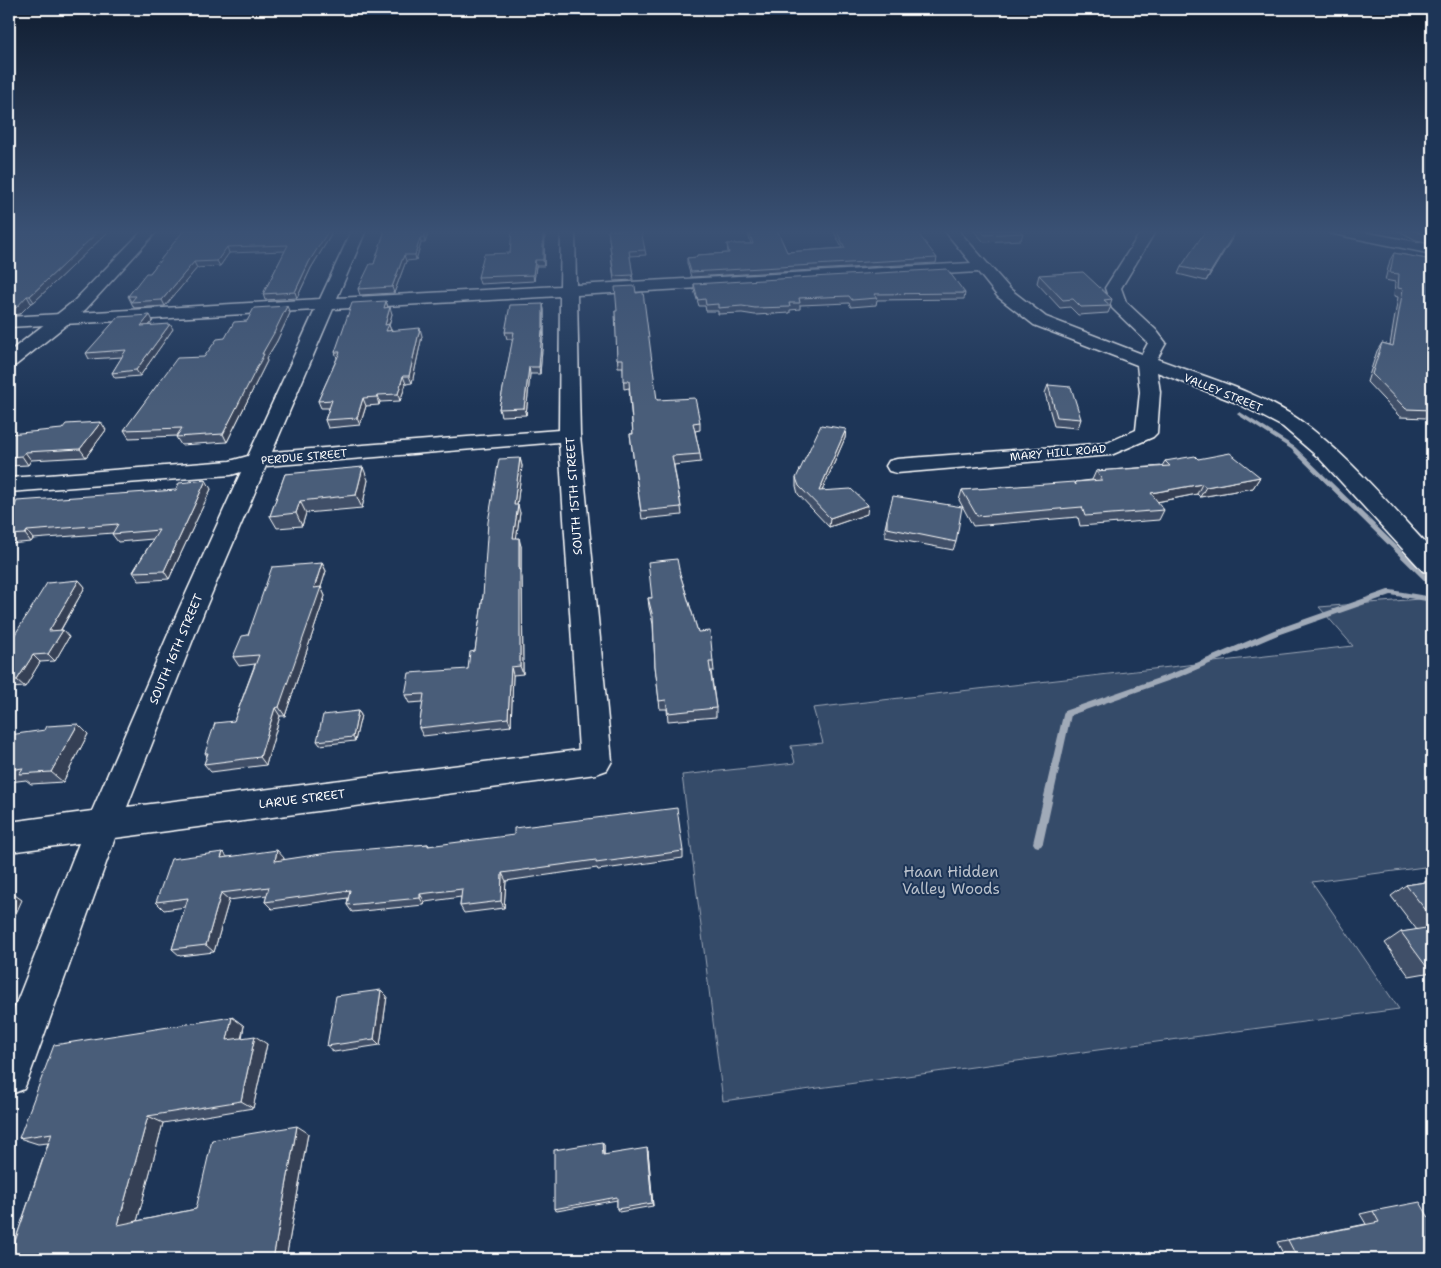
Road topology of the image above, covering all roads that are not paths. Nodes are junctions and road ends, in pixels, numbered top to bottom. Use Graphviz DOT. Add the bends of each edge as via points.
graph roads {
  1 [pos="95,289"];
  2 [pos="333,289"];
  3 [pos="584,289"];
  4 [pos="1001,289"];
  5 [pos="1113,289"];
  6 [pos="568,290"];
  7 [pos="326,304"];
  8 [pos="62,319"];
  9 [pos="9,322"];
  10 [pos="9,362"];
  11 [pos="1146,363"];
  12 [pos="569,435"];
  13 [pos="259,460"];
  14 [pos="897,466"];
  15 [pos="9,485"];
  16 [pos="1432,564"];
  17 [pos="596,761"];
  18 [pos="103,824"];
  19 [pos="9,837"];
  20 [pos="9,1074"];
  1 -- 8 [label="street"];
  2 -- 7 [label="street, SOUTH 16TH STREET"];
  3 -- 6 [label="street"];
  4 -- 11 [label="street, VALLEY STREET" via="1040,321"];
  5 -- 11 [label="street" via="1118,304 1157,343"];
  6 -- 7 [label="street"];
  6 -- 12 [label="street, SOUTH 15TH STREET"];
  7 -- 8 [label="street"];
  7 -- 13 [label="street, SOUTH 16TH STREET"];
  8 -- 9 [label="street"];
  8 -- 10 [label="street"];
  11 -- 14 [label="street, MARY HILL ROAD" via="1150,392 1146,432 1111,449"];
  11 -- 16 [label="street, VALLEY STREET" via="1244,399 1290,423 1327,453"];
  12 -- 13 [label="street, PERDUE STREET"];
  12 -- 17 [label="street, SOUTH 15TH STREET"];
  13 -- 15 [label="street, PERDUE STREET" via="231,468"];
  13 -- 18 [label="street, SOUTH 16TH STREET" via="192,609"];
  17 -- 18 [label="street, LARUE STREET"];
  18 -- 19 [label="street, LARUE STREET"];
  18 -- 20 [label="street, SOUTH 16TH STREET"];
}
